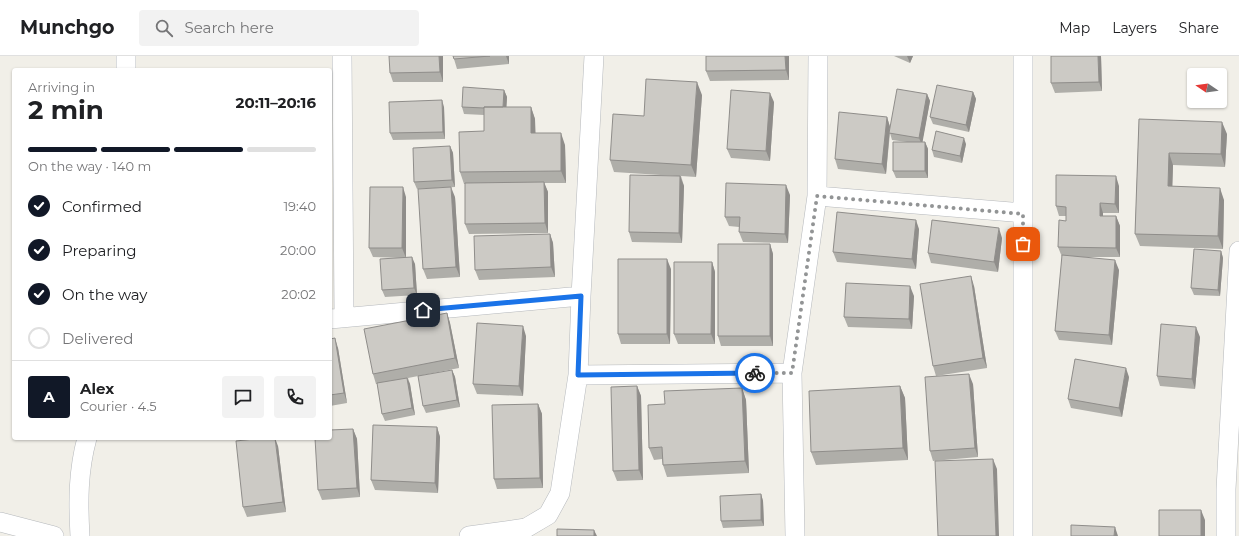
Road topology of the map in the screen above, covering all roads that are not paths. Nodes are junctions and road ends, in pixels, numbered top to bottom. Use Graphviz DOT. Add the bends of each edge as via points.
graph roads {
  1 [pos="126,56"];
  2 [pos="342,56"];
  3 [pos="594,56"];
  4 [pos="818,56"];
  5 [pos="1023,56"];
  6 [pos="126,68"];
  7 [pos="817,196"];
  8 [pos="1023,214"];
  9 [pos="1239,251"];
  10 [pos="581,296"];
  11 [pos="337,318"];
  12 [pos="792,373"];
  13 [pos="578,375"];
  14 [pos="86,440"];
  15 [pos="1232,490"];
  16 [pos="0,522"];
  17 [pos="54,536"];
  18 [pos="80,536"];
  19 [pos="469,536"];
  20 [pos="795,536"];
  21 [pos="1024,536"];
  22 [pos="1226,536"];
  1 -- 6 [label="street"];
  2 -- 11 [label="street"];
  3 -- 10 [label="street"];
  4 -- 7 [label="street"];
  5 -- 8 [label="street"];
  7 -- 8 [label="street"];
  7 -- 12 [label="street"];
  8 -- 21 [label="street"];
  9 -- 15 [label="street"];
  10 -- 11 [label="street"];
  10 -- 13 [label="street"];
  12 -- 13 [label="street"];
  12 -- 20 [label="street"];
  13 -- 19 [label="street" via="560,493 548,515 526,528"];
  14 -- 18 [label="street" via="81,460 78,503"];
  15 -- 22 [label="street"];
  16 -- 17 [label="street"];
}
